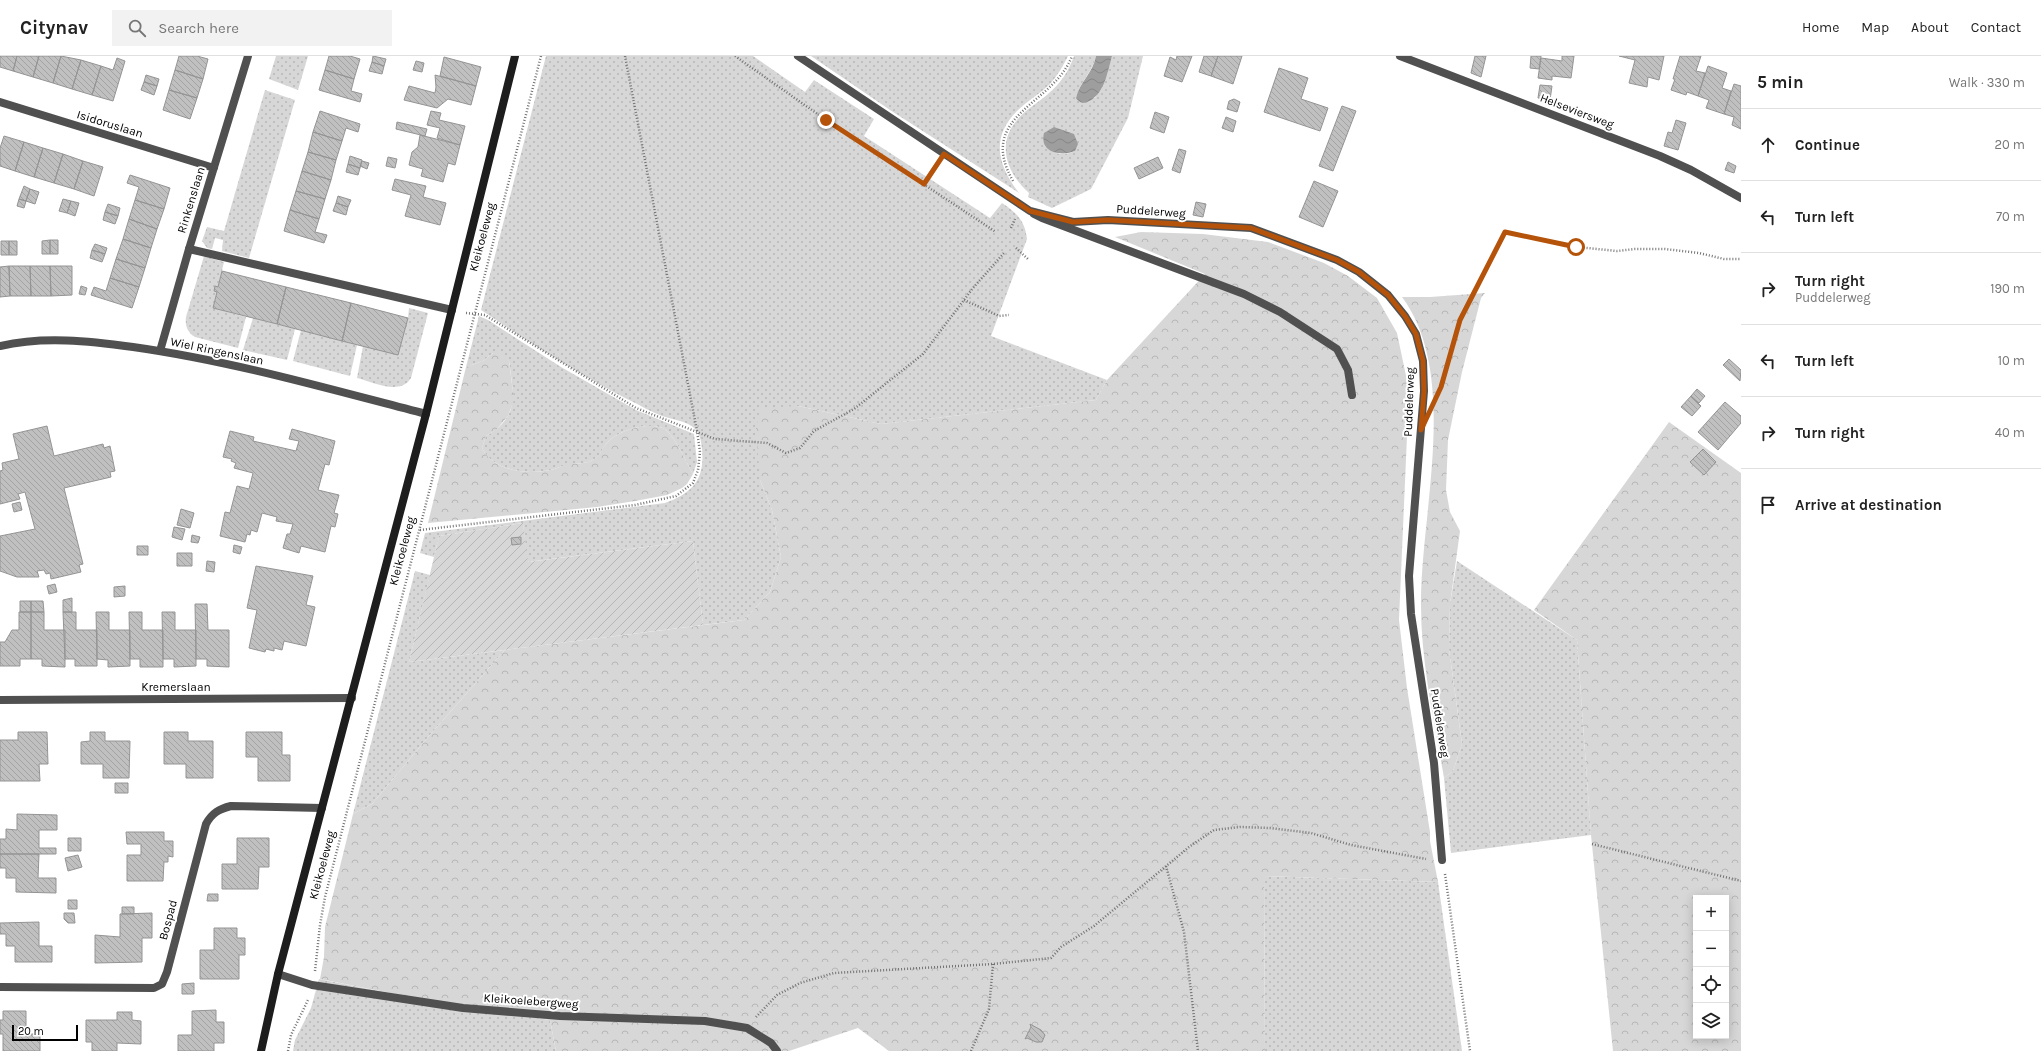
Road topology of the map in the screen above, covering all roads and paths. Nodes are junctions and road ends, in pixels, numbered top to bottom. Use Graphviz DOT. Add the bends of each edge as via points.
graph roads {
  1 [pos="248,56"];
  2 [pos="515,56"];
  3 [pos="541,56"];
  4 [pos="625,56"];
  5 [pos="735,56"];
  6 [pos="798,56"];
  7 [pos="1072,56"];
  8 [pos="1400,56"];
  9 [pos="0,102"];
  10 [pos="944,154"];
  11 [pos="214,168"];
  12 [pos="924,184"];
  13 [pos="1741,198"];
  14 [pos="1023,206"];
  15 [pos="1030,211"];
  16 [pos="1011,228"];
  17 [pos="996,232"];
  18 [pos="1016,248"];
  19 [pos="189,249"];
  20 [pos="1004,253"];
  21 [pos="1028,259"];
  22 [pos="1741,259"];
  23 [pos="964,300"];
  24 [pos="452,310"];
  25 [pos="474,315"];
  26 [pos="1009,315"];
  27 [pos="0,346"];
  28 [pos="160,351"];
  29 [pos="1438,394"];
  30 [pos="1352,395"];
  31 [pos="426,414"];
  32 [pos="697,431"];
  33 [pos="420,530"];
  34 [pos="352,698"];
  35 [pos="0,700"];
  36 [pos="322,808"];
  37 [pos="1592,844"];
  38 [pos="1442,860"];
  39 [pos="1166,866"];
  40 [pos="1741,881"];
  41 [pos="993,964"];
  42 [pos="278,974"];
  43 [pos="312,984"];
  44 [pos="0,987"];
  45 [pos="747,1028"];
  46 [pos="261,1051"];
  47 [pos="288,1051"];
  48 [pos="777,1051"];
  49 [pos="971,1051"];
  50 [pos="1198,1051"];
  51 [pos="1470,1051"];
  1 -- 11 [label="street, Rinkenslaan"];
  2 -- 24 [label="street, Kleikoeleweg"];
  3 -- 25 [label="path, Kleikoeleweg"];
  4 -- 32 [label="path"];
  5 -- 12 [label="path"];
  6 -- 10 [label="street, Puddelerweg"];
  7 -- 14 [label="path" via="1066,69 1054,83 1014,119 1007,131 1003,145 1003,161 1025,196"];
  8 -- 13 [label="street, Helseviersweg" via="1660,156"];
  9 -- 11 [label="street, Isidoruslaan"];
  10 -- 12 [label="path"];
  10 -- 14 [label="street, Puddelerweg"];
  11 -- 19 [label="street, Rinkenslaan"];
  12 -- 17 [label="path"];
  14 -- 15 [label="street, Puddelerweg"];
  14 -- 16 [label="path"];
  15 -- 30 [label="street" via="1042,218 1244,294 1280,312 1337,349 1348,370"];
  15 -- 38 [label="street, Puddelerweg" via="1073,222 1108,220 1251,228 1337,260 1359,272 1388,295 1405,316 1416,334 1423,361 1424,391 1409,576 1411,614 1434,763"];
  18 -- 21 [label="path"];
  19 -- 24 [label="street"];
  19 -- 28 [label="street, Rinkenslaan"];
  20 -- 23 [label="path"];
  22 -- 29 [label="path" via="1724,259 1665,249 1617,251 1576,247 1505,232 1460,320"];
  23 -- 26 [label="path" via="999,316"];
  23 -- 32 [label="path" via="923,354 854,409 814,431 794,452 786,453 767,443 715,439"];
  24 -- 31 [label="street, Kleikoeleweg"];
  25 -- 32 [label="path" via="485,315 636,408"];
  25 -- 33 [label="path, Kleikoeleweg"];
  27 -- 28 [label="street, Wiel Ringenslaan" via="19,341 90,341"];
  28 -- 31 [label="street, Wiel Ringenslaan" via="233,365"];
  31 -- 34 [label="street, Kleikoeleweg"];
  32 -- 33 [label="path" via="700,452 698,470 693,483 676,496 636,505"];
  33 -- 43 [label="path, Kleikoeleweg" via="326,897"];
  34 -- 35 [label="street, Kremerslaan"];
  34 -- 36 [label="street, Kleikoeleweg"];
  36 -- 42 [label="street, Kleikoeleweg"];
  36 -- 44 [label="street, Bospad" via="231,806 221,808 212,815 206,824 162,984 154,988"];
  37 -- 40 [label="path"];
  38 -- 39 [label="path" via="1351,845 1311,834 1240,827 1214,830"];
  38 -- 51 [label="path"];
  39 -- 41 [label="path" via="1094,926 1061,947 1051,958"];
  39 -- 50 [label="path" via="1184,932"];
  41 -- 45 [label="path" via="834,973 800,983 777,995"];
  41 -- 49 [label="path" via="989,1009"];
  42 -- 43 [label="street, Kleikoelebergweg"];
  42 -- 46 [label="street, Kleikoeleweg"];
  43 -- 45 [label="street, Kleikoelebergweg" via="463,1008 560,1016 705,1021"];
  43 -- 47 [label="path, Kleikoeleweg" via="307,1003 291,1035"];
  45 -- 48 [label="street, Kleikoelebergweg" via="771,1043"];
}
